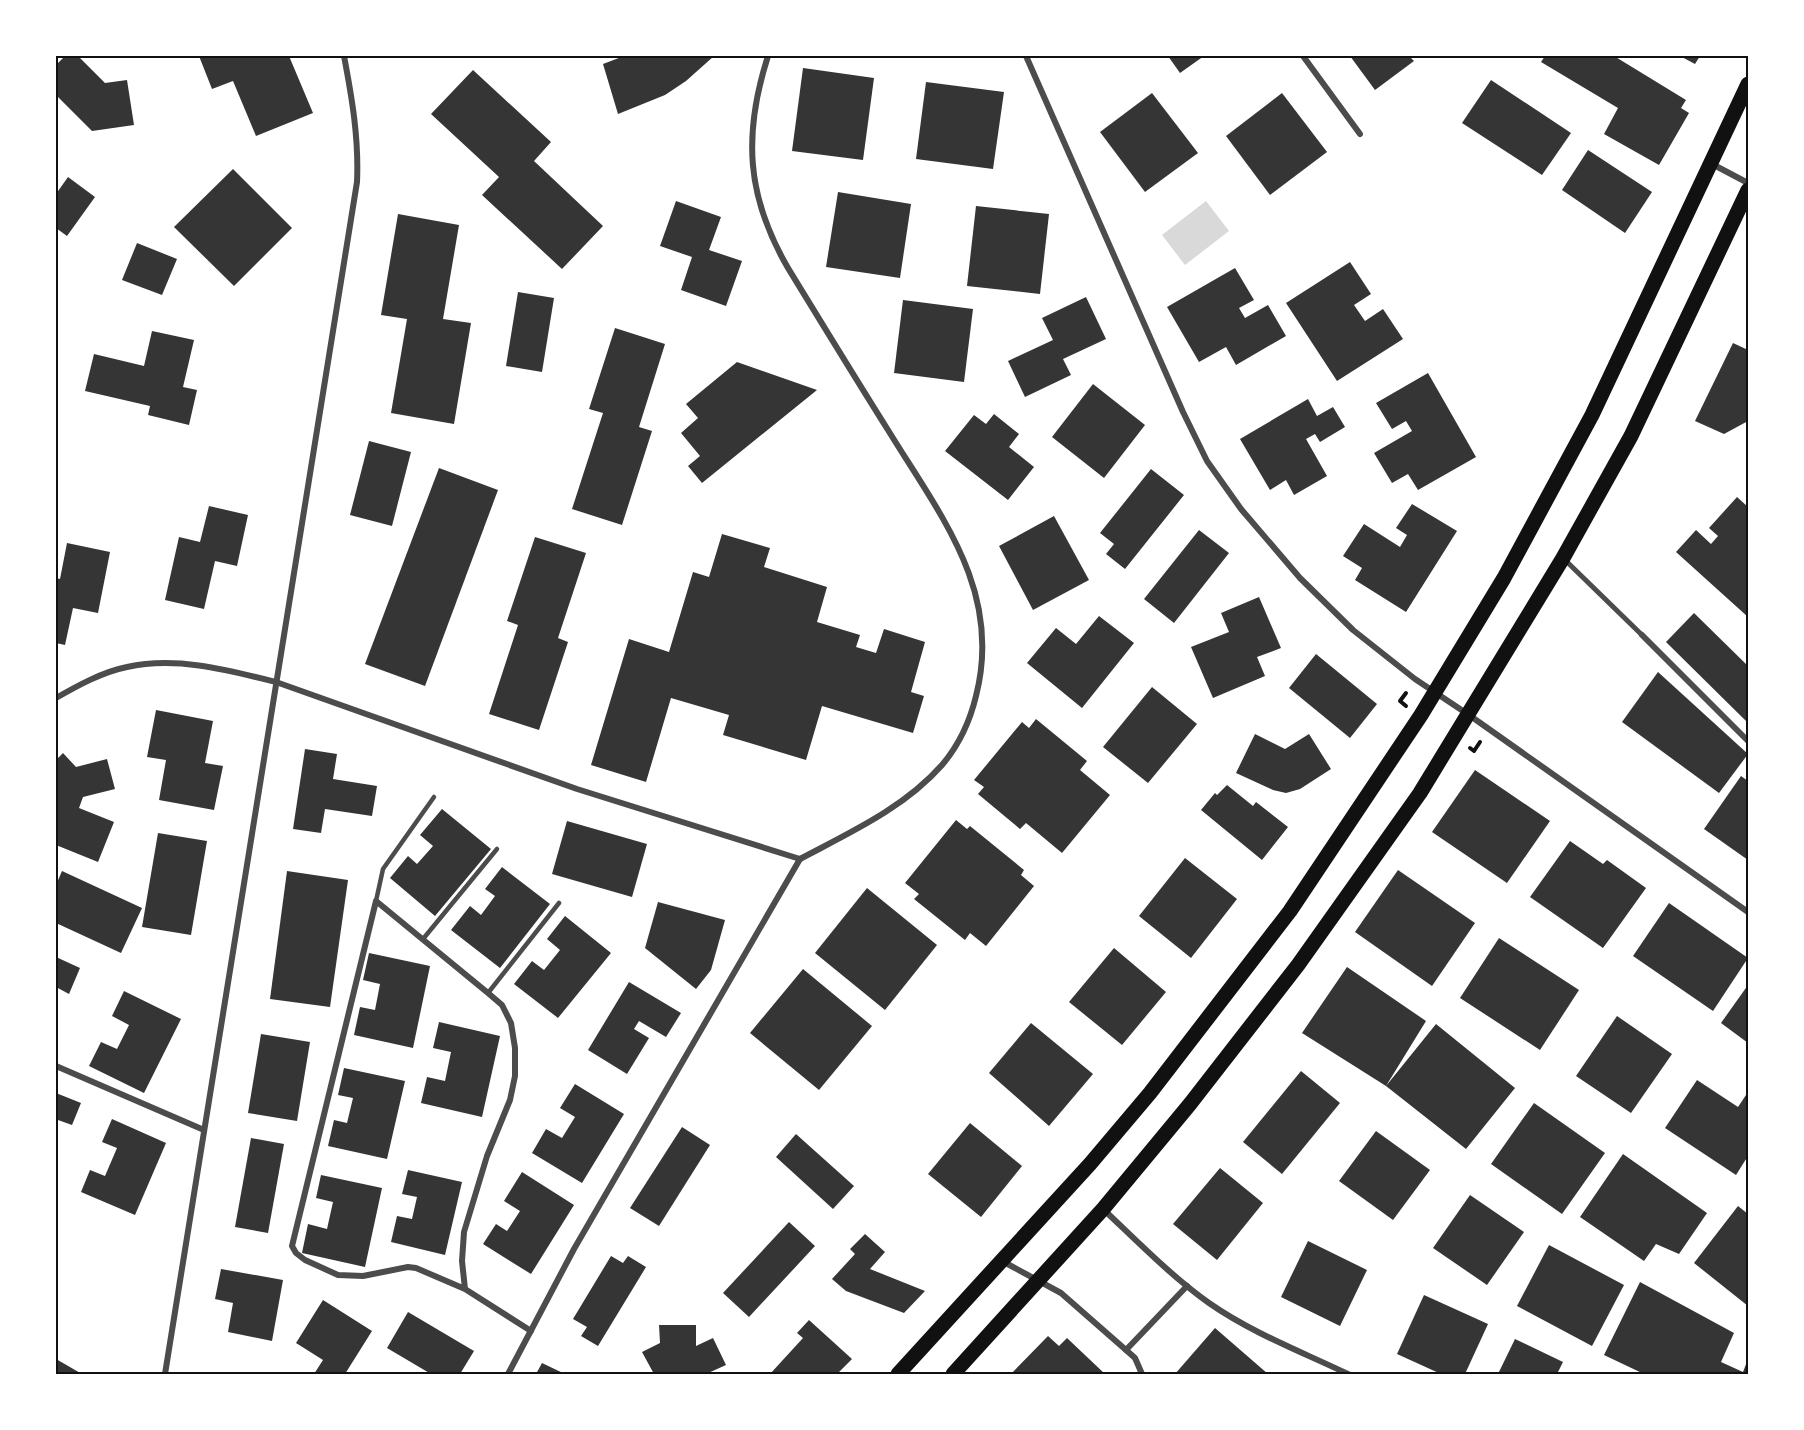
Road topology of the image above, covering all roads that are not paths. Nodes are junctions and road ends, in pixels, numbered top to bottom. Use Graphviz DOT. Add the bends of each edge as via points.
graph roads {
  1 [pos="344,56"];
  2 [pos="768,56"];
  3 [pos="1026,56"];
  4 [pos="1304,56"];
  5 [pos="1749,84"];
  6 [pos="1360,134"];
  7 [pos="1711,164"];
  8 [pos="1749,183"];
  9 [pos="1749,190"];
  10 [pos="1563,558"];
  11 [pos="1642,635"];
  12 [pos="276,682"];
  13 [pos="1435,694"];
  14 [pos="56,698"];
  15 [pos="1469,715"];
  16 [pos="1749,741"];
  17 [pos="434,797"];
  18 [pos="497,849"];
  19 [pos="800,859"];
  20 [pos="376,902"];
  21 [pos="559,903"];
  22 [pos="1749,912"];
  23 [pos="423,939"];
  24 [pos="488,993"];
  25 [pos="56,1066"];
  26 [pos="204,1131"];
  27 [pos="1103,1209"];
  28 [pos="1002,1261"];
  29 [pos="1039,1280"];
  30 [pos="1187,1287"];
  31 [pos="465,1289"];
  32 [pos="531,1330"];
  33 [pos="1126,1350"];
  34 [pos="165,1374"];
  35 [pos="508,1374"];
  36 [pos="898,1374"];
  37 [pos="953,1374"];
  38 [pos="1142,1374"];
  39 [pos="1348,1374"];
  1 -- 12 [label="street" via="357,136 357,182"];
  2 -- 19 [label="street" via="759,94 752,172 770,237 951,535 975,588 983,644 974,708 944,763 893,808"];
  3 -- 13 [label="street" via="1207,461 1252,523 1327,606 1372,647"];
  4 -- 6 [label="street"];
  5 -- 7 [label="main road"];
  7 -- 8 [label="street"];
  7 -- 13 [label="main road" via="1592,415 1504,578"];
  9 -- 10 [label="main road" via="1631,436"];
  10 -- 11 [label="street"];
  10 -- 15 [label="main road"];
  11 -- 16 [label="street"];
  12 -- 14 [label="street" via="228,670 160,663 110,672"];
  12 -- 19 [label="street" via="577,789"];
  12 -- 26 [label="street"];
  13 -- 15 [label="street"];
  13 -- 28 [label="main road" via="1308,886 1243,974 1090,1164"];
  15 -- 22 [label="street"];
  15 -- 27 [label="main road" via="1420,793 1298,965"];
  17 -- 20 [label="lane" via="383,869"];
  18 -- 23 [label="lane"];
  19 -- 32 [label="street"];
  20 -- 23 [label="street"];
  20 -- 31 [label="street" via="292,1246 305,1260 338,1275 363,1276 408,1267"];
  21 -- 24 [label="lane"];
  23 -- 24 [label="street"];
  24 -- 31 [label="street" via="502,1005 511,1023 515,1076 464,1232"];
  25 -- 26 [label="street"];
  26 -- 34 [label="street"];
  27 -- 29 [label="main road"];
  27 -- 30 [label="street"];
  28 -- 29 [label="street"];
  28 -- 36 [label="main road"];
  29 -- 33 [label="street" via="1060,1293"];
  29 -- 37 [label="main road"];
  30 -- 33 [label="street"];
  30 -- 39 [label="street" via="1249,1327"];
  31 -- 32 [label="street"];
  32 -- 35 [label="street"];
  33 -- 38 [label="street" via="1135,1358"];
}
